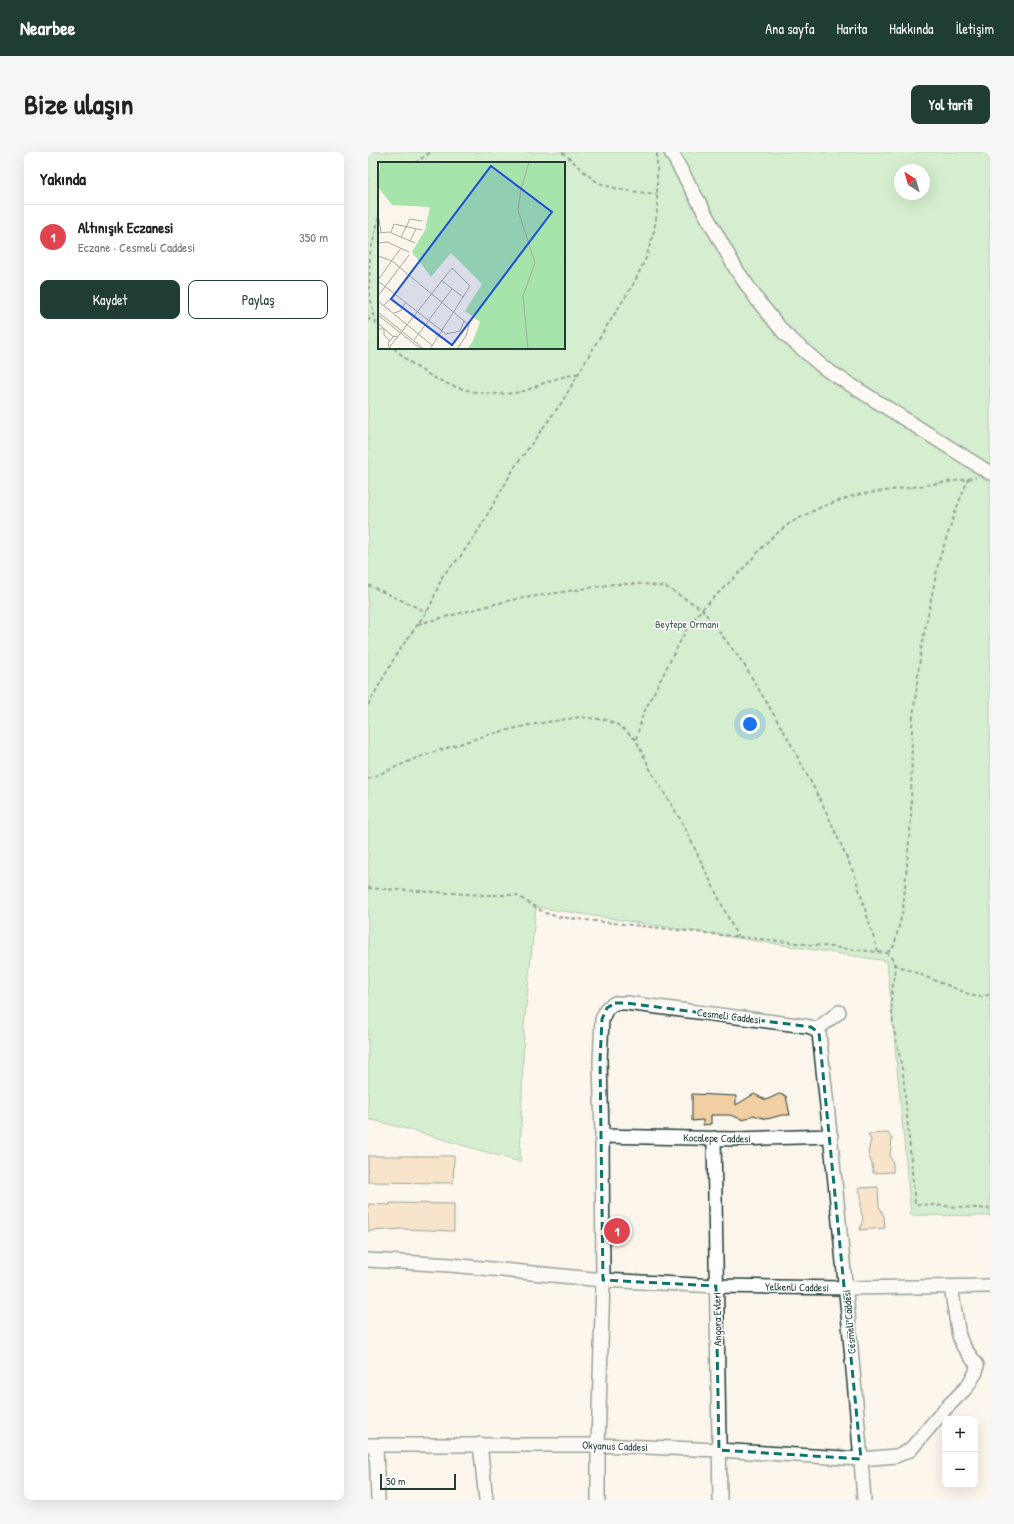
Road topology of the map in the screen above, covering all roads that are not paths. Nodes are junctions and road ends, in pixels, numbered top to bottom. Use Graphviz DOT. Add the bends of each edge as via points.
graph roads {
  1 [pos="671,152"];
  2 [pos="990,472"];
  3 [pos="839,1012"];
  4 [pos="816,1030"];
  5 [pos="602,1136"];
  6 [pos="831,1136"];
  7 [pos="714,1138"];
  8 [pos="368,1260"];
  9 [pos="603,1280"];
  10 [pos="716,1286"];
  11 [pos="990,1286"];
  12 [pos="846,1288"];
  13 [pos="951,1288"];
  14 [pos="480,1444"];
  15 [pos="372,1445"];
  16 [pos="598,1445"];
  17 [pos="720,1450"];
  18 [pos="861,1459"];
  19 [pos="378,1500"];
  20 [pos="486,1500"];
  21 [pos="598,1500"];
  22 [pos="720,1500"];
  23 [pos="864,1500"];
  1 -- 2 [label="street" via="736,269 785,334 824,368"];
  3 -- 4 [label="street"];
  4 -- 5 [label="street, Cesmeli Caddesi" via="806,1026 615,1003 607,1008 602,1019"];
  4 -- 6 [label="street, Cesmeli Caddesi" via="819,1033"];
  5 -- 7 [label="street, Kocalepe Caddesi"];
  5 -- 9 [label="street, Cesmeli Caddesi"];
  6 -- 7 [label="street, Kocalepe Caddesi"];
  6 -- 12 [label="street, Cesmeli Caddesi"];
  7 -- 10 [label="street, Angora Evleri"];
  8 -- 9 [label="street, Yelkenli Caddesi" via="452,1265"];
  9 -- 10 [label="street, Yelkenli Caddesi"];
  9 -- 16 [label="street, Cesmeli Caddesi"];
  10 -- 12 [label="street, Yelkenli Caddesi"];
  10 -- 17 [label="street, Angora Evleri"];
  11 -- 13 [label="street, Yelkenli Caddesi"];
  12 -- 13 [label="street, Yelkenli Caddesi"];
  12 -- 18 [label="street, Cesmeli Caddesi"];
  13 -- 18 [label="street, Okyanus Caddesi" via="959,1336 977,1365 976,1372 967,1387 910,1450 896,1456"];
  14 -- 15 [label="street, Okyanus Caddesi"];
  14 -- 16 [label="street, Okyanus Caddesi"];
  14 -- 20 [label="street"];
  15 -- 19 [label="street"];
  16 -- 17 [label="street, Okyanus Caddesi"];
  16 -- 21 [label="street, Cesmeli Caddesi"];
  17 -- 18 [label="street, Okyanus Caddesi"];
  17 -- 22 [label="street, Angora Evleri"];
  18 -- 23 [label="street, Cesmeli Caddesi"];
}
